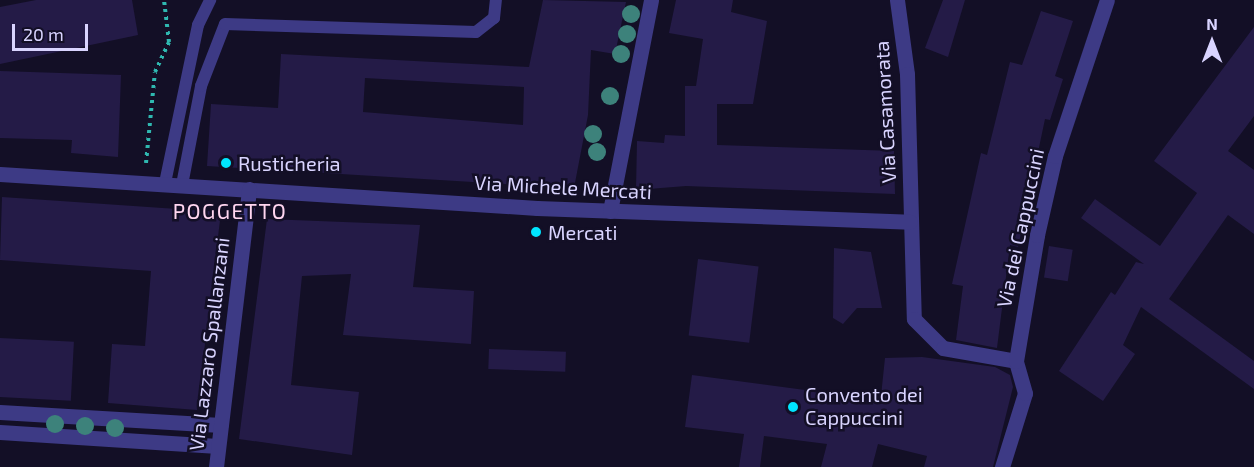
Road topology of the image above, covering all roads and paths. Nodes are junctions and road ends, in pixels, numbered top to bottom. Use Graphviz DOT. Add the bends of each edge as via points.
graph roads {
  1 [pos="164,0"];
  2 [pos="210,0"];
  3 [pos="496,0"];
  4 [pos="651,0"];
  5 [pos="897,0"];
  6 [pos="1107,0"];
  7 [pos="146,163"];
  8 [pos="0,174"];
  9 [pos="165,183"];
  10 [pos="182,185"];
  11 [pos="249,189"];
  12 [pos="610,211"];
  13 [pos="910,222"];
  14 [pos="1016,361"];
  15 [pos="0,412"];
  16 [pos="221,425"];
  17 [pos="0,432"];
  18 [pos="218,446"];
  19 [pos="216,467"];
  20 [pos="1002,467"];
  1 -- 7 [label="path" via="169,42 155,72"];
  2 -- 9 [label="lane" via="198,26"];
  3 -- 10 [label="lane" via="494,18 476,32 225,24 201,86"];
  4 -- 12 [label="street"];
  5 -- 13 [label="street, Via Casamorata" via="907,74"];
  6 -- 14 [label="street, Via dei Cappuccini" via="1055,156"];
  8 -- 9 [label="street, Via Michele Mercati"];
  9 -- 10 [label="street, Via Michele Mercati"];
  10 -- 11 [label="street, Via Michele Mercati"];
  11 -- 12 [label="street, Via Michele Mercati"];
  11 -- 16 [label="street, Via Lazzaro Spallanzani"];
  12 -- 13 [label="street, Via Michele Mercati"];
  13 -- 14 [label="street" via="910,293 921,332 943,348"];
  14 -- 20 [label="street, Via dei Cappuccini" via="1025,393"];
  15 -- 16 [label="street"];
  16 -- 18 [label="street, Via Lazzaro Spallanzani"];
  17 -- 18 [label="street"];
  18 -- 19 [label="street, Via Lazzaro Spallanzani"];
}
